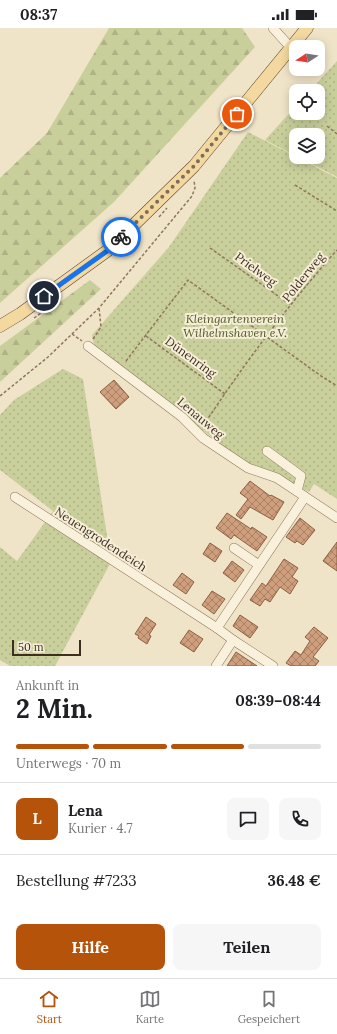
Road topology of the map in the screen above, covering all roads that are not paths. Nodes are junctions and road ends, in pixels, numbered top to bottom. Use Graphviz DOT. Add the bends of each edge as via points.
graph roads {
  1 [pos="273,28"];
  2 [pos="307,28"];
  3 [pos="297,40"];
  4 [pos="289,46"];
  5 [pos="289,50"];
  6 [pos="0,326"];
  7 [pos="88,346"];
  8 [pos="267,451"];
  9 [pos="301,494"];
  10 [pos="15,497"];
  11 [pos="337,518"];
  12 [pos="234,548"];
  13 [pos="259,565"];
  14 [pos="217,628"];
  15 [pos="233,640"];
  16 [pos="216,666"];
  17 [pos="273,666"];
  1 -- 4 [label="street"];
  2 -- 3 [label="main road"];
  5 -- 6 [label="main road" via="194,166 107,251"];
  7 -- 9 [label="street, Lenauweg" via="182,417 203,438 248,468 277,478"];
  8 -- 9 [label="street" via="301,476"];
  9 -- 11 [label="street, Lenauweg"];
  9 -- 13 [label="street"];
  10 -- 14 [label="street, Neuengrodendeich"];
  12 -- 13 [label="street"];
  13 -- 14 [label="street"];
  14 -- 15 [label="street, Neuengrodendeich"];
  15 -- 16 [label="street"];
  15 -- 17 [label="street, Neuengrodendeich"];
}
